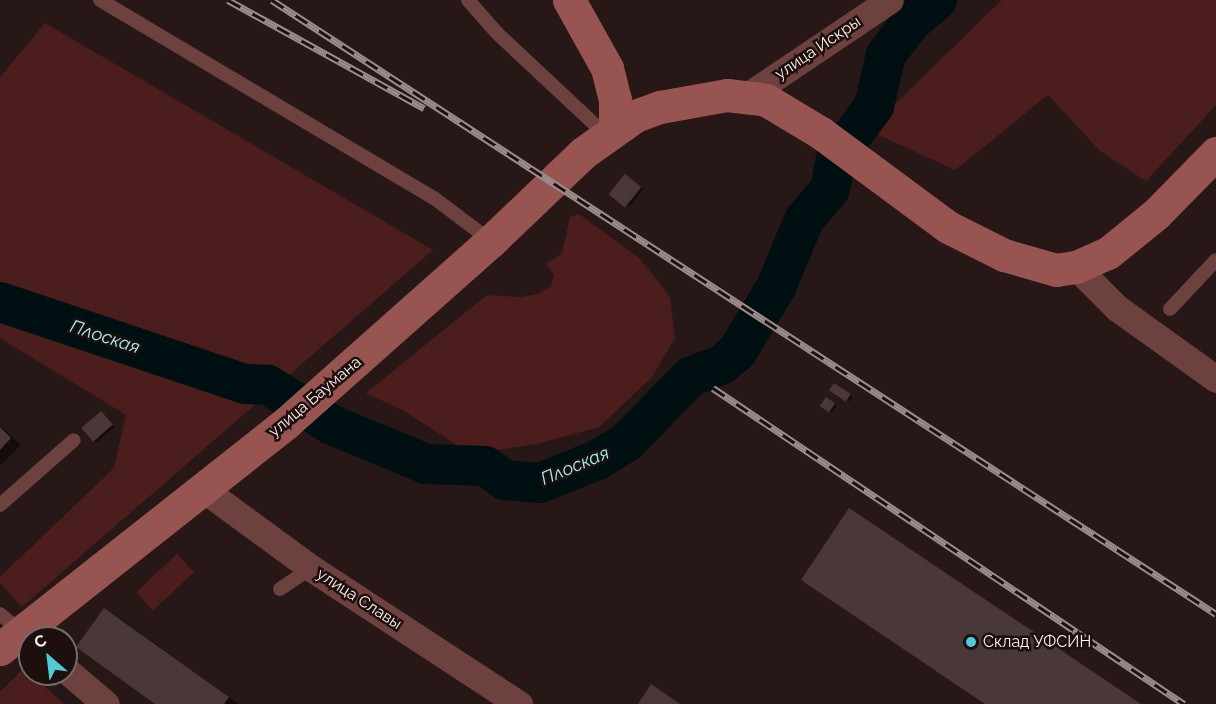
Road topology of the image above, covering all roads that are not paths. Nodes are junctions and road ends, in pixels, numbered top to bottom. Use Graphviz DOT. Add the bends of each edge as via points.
graph roads {
  1 [pos="100,0"];
  2 [pos="468,0"];
  3 [pos="569,0"];
  4 [pos="890,0"];
  5 [pos="747,96"];
  6 [pos="610,130"];
  7 [pos="1216,153"];
  8 [pos="491,241"];
  9 [pos="1216,260"];
  10 [pos="1076,267"];
  11 [pos="1170,309"];
  12 [pos="1216,379"];
  13 [pos="74,441"];
  14 [pos="203,489"];
  15 [pos="0,505"];
  16 [pos="312,568"];
  17 [pos="280,589"];
  18 [pos="12,633"];
  19 [pos="78,680"];
  20 [pos="106,704"];
  21 [pos="519,704"];
  1 -- 8 [label="lane" via="434,198"];
  2 -- 6 [label="lane" via="498,34"];
  3 -- 6 [label="main road" via="608,68 615,99"];
  4 -- 5 [label="street, улица Искры"];
  5 -- 6 [label="main road, улица Баумана" via="727,95 660,107"];
  5 -- 10 [label="main road" via="766,100 821,133 948,227 976,243 1056,270"];
  6 -- 8 [label="main road, улица Баумана"];
  7 -- 10 [label="main road" via="1132,235 1108,253"];
  8 -- 14 [label="main road, улица Баумана" via="333,383"];
  9 -- 11 [label="lane"];
  10 -- 12 [label="street" via="1117,309"];
  13 -- 15 [label="lane"];
  14 -- 16 [label="street, улица Славы"];
  14 -- 18 [label="main road, улица Баумана"];
  16 -- 17 [label="lane"];
  16 -- 21 [label="street, улица Славы"];
  19 -- 20 [label="street"];
}
